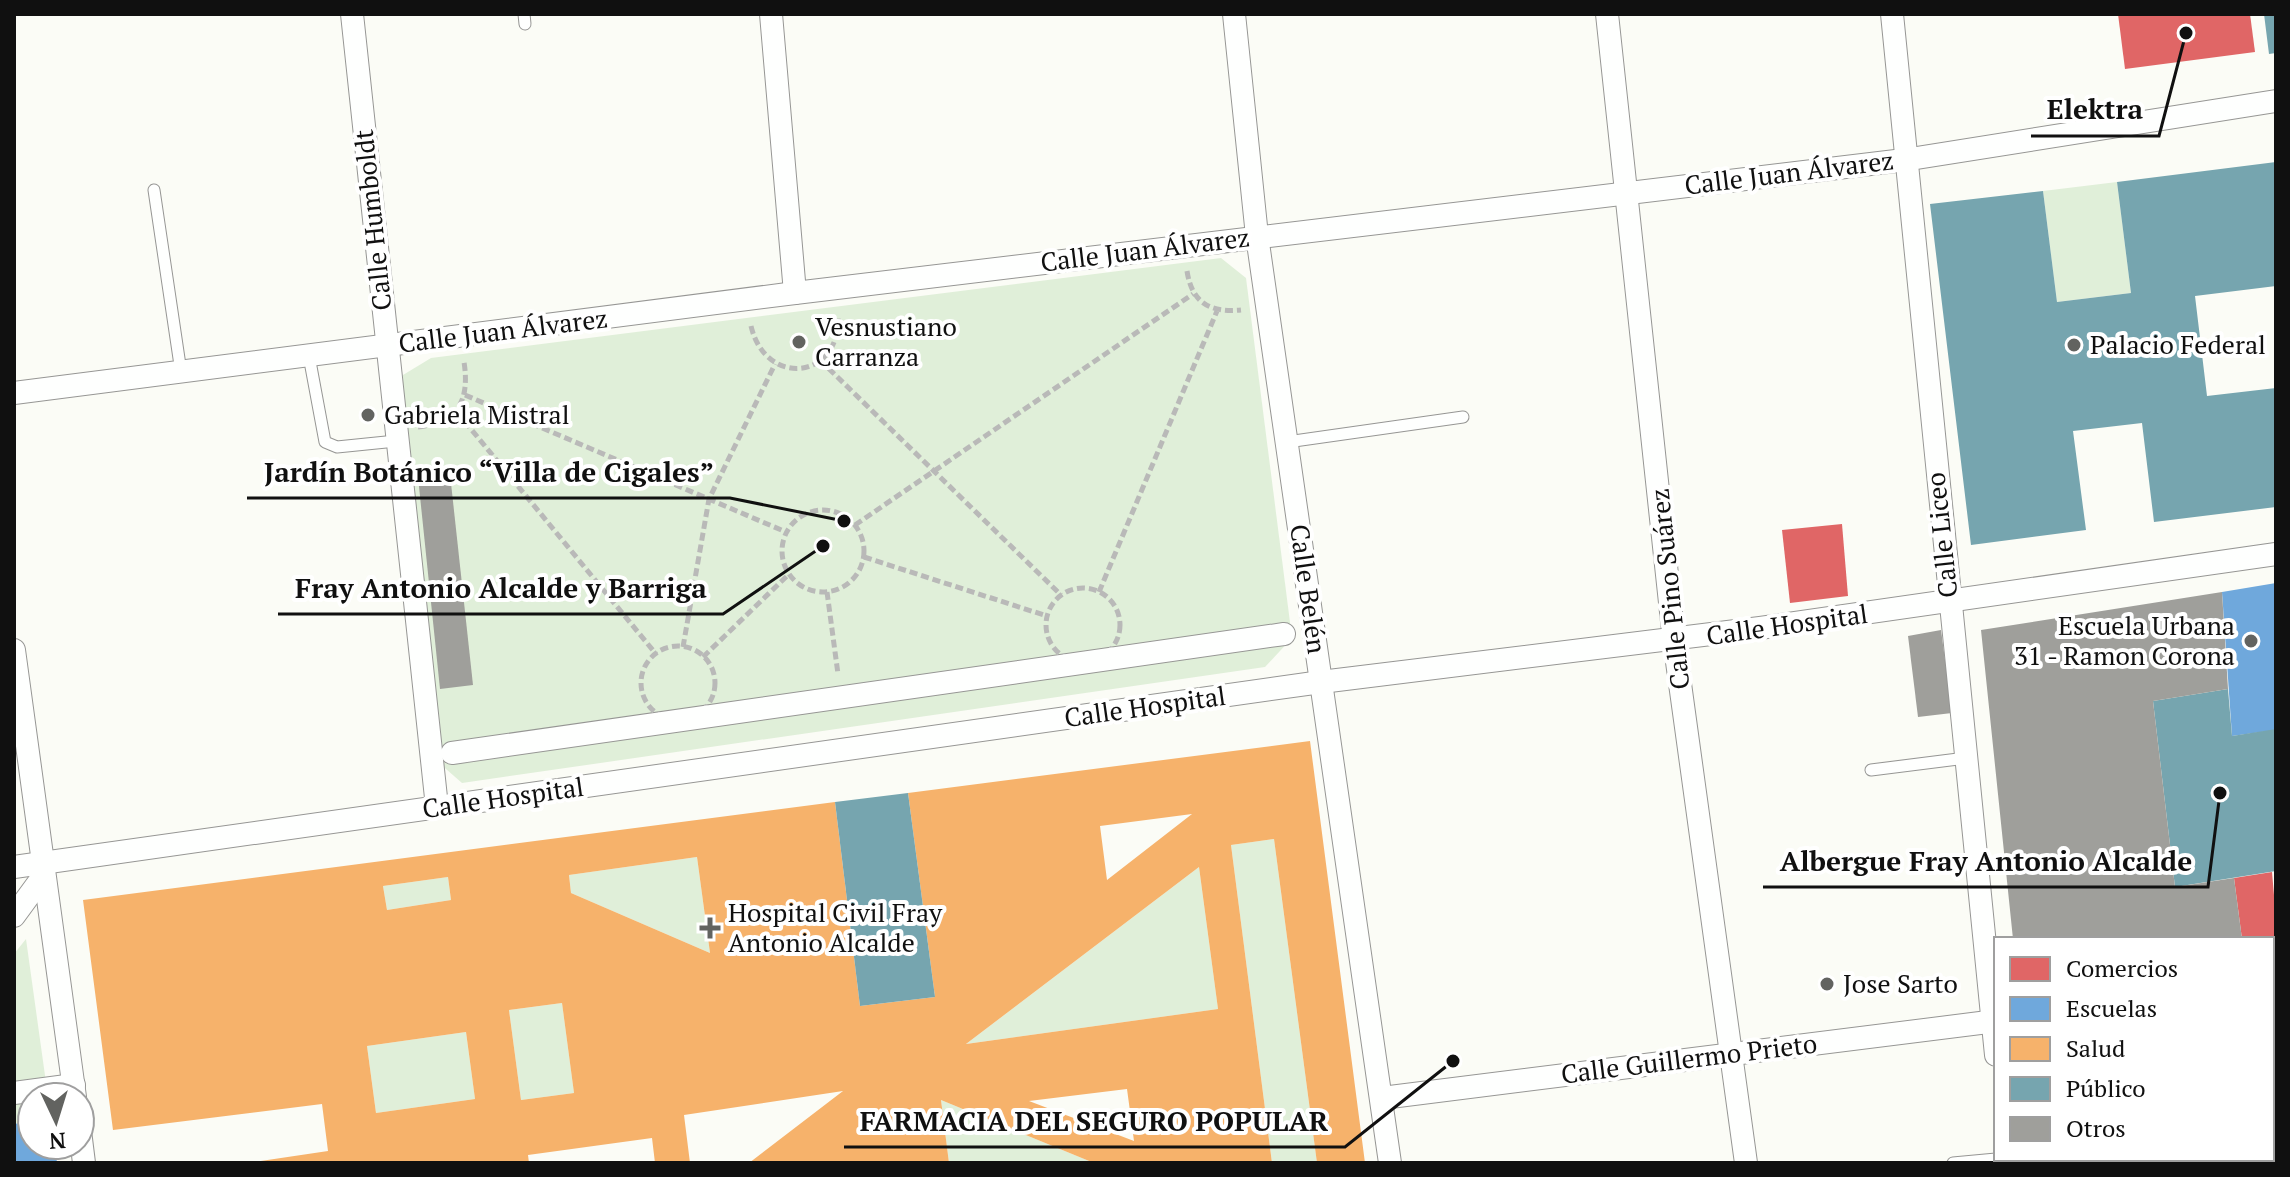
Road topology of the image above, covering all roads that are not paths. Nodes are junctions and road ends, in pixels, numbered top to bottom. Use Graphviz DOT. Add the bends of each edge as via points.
graph roads {
  1 [pos="352,14"];
  2 [pos="771,14"];
  3 [pos="1234,14"];
  4 [pos="1607,14"];
  5 [pos="1892,14"];
  6 [pos="2276,101"];
  7 [pos="1904,160"];
  8 [pos="154,190"];
  9 [pos="1629,192"];
  10 [pos="1257,236"];
  11 [pos="795,293"];
  12 [pos="386,346"];
  13 [pos="309,356"];
  14 [pos="181,372"];
  15 [pos="14,393"];
  16 [pos="1463,417"];
  17 [pos="396,441"];
  18 [pos="1287,442"];
  19 [pos="2276,554"];
  20 [pos="1949,603"];
  21 [pos="1284,634"];
  22 [pos="1674,640"];
  23 [pos="14,650"];
  24 [pos="1321,682"];
  25 [pos="452,753"];
  26 [pos="1966,758"];
  27 [pos="1871,770"];
  28 [pos="437,807"];
  29 [pos="14,867"];
  30 [pos="44,869"];
  31 [pos="14,916"];
  32 [pos="1994,1021"];
  33 [pos="1731,1054"];
  34 [pos="73,1081"];
  35 [pos="1382,1098"];
  36 [pos="1994,1159"];
  37 [pos="1390,1163"];
  38 [pos="1746,1163"];
  39 [pos="1953,1163"];
  1 -- 12 [label="street, Calle Humboldt"];
  2 -- 11 [label="street"];
  3 -- 10 [label="street, Calle Belén"];
  4 -- 9 [label="street, Calle Pino Suárez"];
  5 -- 7 [label="street, Calle Liceo"];
  6 -- 7 [label="street, Calle Juan Álvarez"];
  7 -- 9 [label="street, Calle Juan Álvarez"];
  7 -- 20 [label="street, Calle Liceo"];
  8 -- 14 [label="lane"];
  9 -- 10 [label="street, Calle Juan Álvarez"];
  9 -- 22 [label="street, Calle Pino Suárez"];
  10 -- 11 [label="street, Calle Juan Álvarez"];
  10 -- 18 [label="street, Calle Belén"];
  11 -- 12 [label="street, Calle Juan Álvarez"];
  12 -- 13 [label="street, Calle Juan Álvarez"];
  12 -- 17 [label="street, Calle Humboldt"];
  13 -- 14 [label="street, Calle Juan Álvarez"];
  13 -- 17 [label="lane" via="325,442 337,447"];
  14 -- 15 [label="street, Calle Juan Álvarez"];
  16 -- 18 [label="lane"];
  17 -- 28 [label="street, Calle Humboldt"];
  18 -- 24 [label="street, Calle Belén"];
  19 -- 20 [label="street, Calle Hospital"];
  20 -- 22 [label="street, Calle Hospital"];
  20 -- 26 [label="street, Calle Liceo"];
  21 -- 25 [label="street"];
  22 -- 24 [label="street, Calle Hospital"];
  22 -- 33 [label="street, Calle Pino Suárez"];
  23 -- 30 [label="street"];
  24 -- 28 [label="street, Calle Hospital"];
  24 -- 35 [label="street, Calle Belén"];
  26 -- 27 [label="lane"];
  26 -- 32 [label="street, Calle Liceo"];
  28 -- 30 [label="street, Calle Hospital"];
  29 -- 30 [label="street, Calle Hospital"];
  30 -- 31 [label="street"];
  30 -- 34 [label="street"];
  32 -- 33 [label="street, Calle Guillermo Prieto"];
  33 -- 35 [label="street, Calle Guillermo Prieto"];
  33 -- 38 [label="street, Calle Pino Suárez"];
  35 -- 37 [label="street, Calle Belén"];
  36 -- 39 [label="lane"];
}
